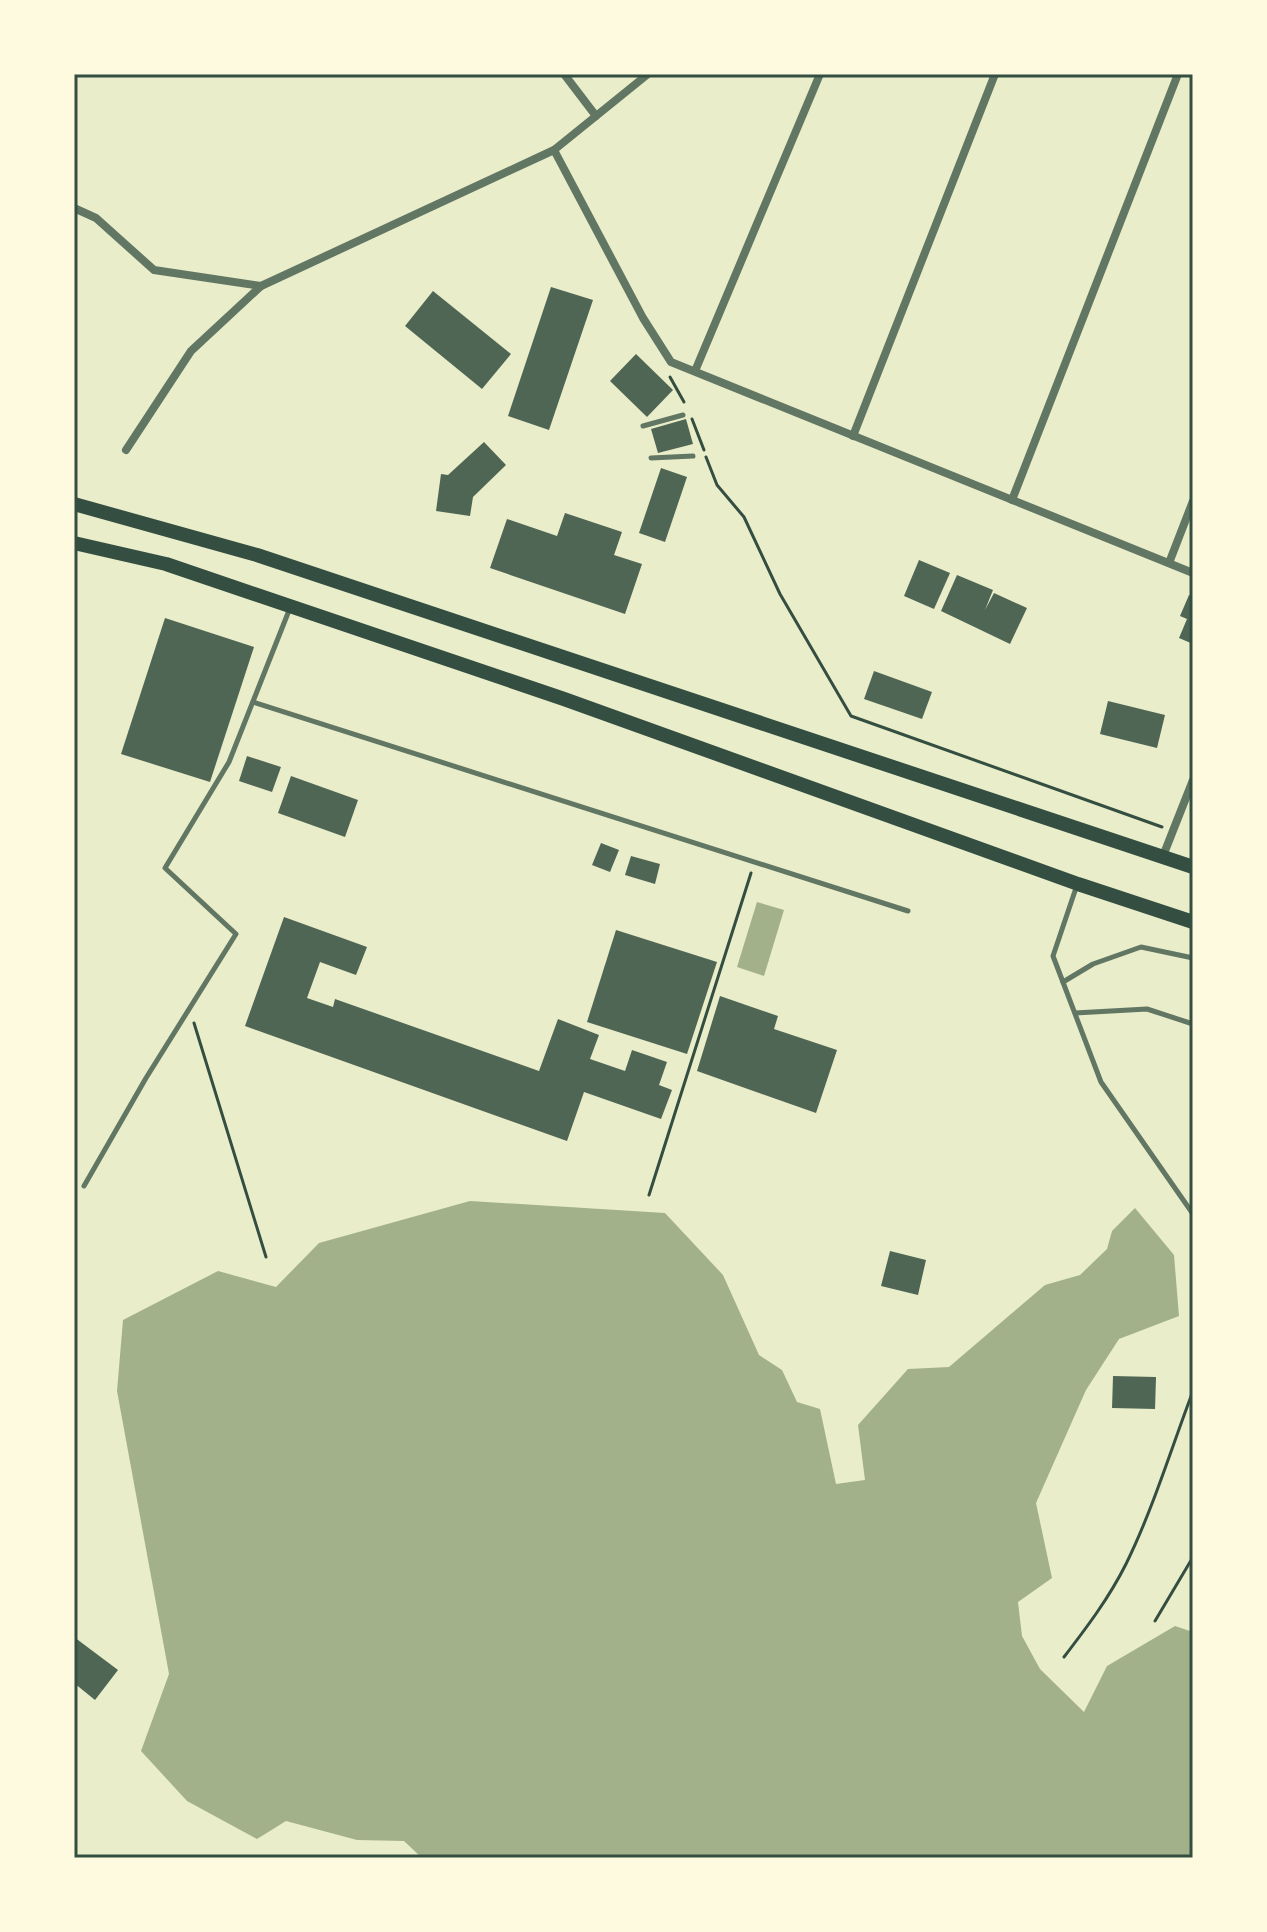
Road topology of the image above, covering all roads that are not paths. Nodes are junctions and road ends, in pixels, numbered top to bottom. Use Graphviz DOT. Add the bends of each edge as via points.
graph roads {
  1 [pos="564,74"];
  2 [pos="648,74"];
  3 [pos="820,74"];
  4 [pos="995,74"];
  5 [pos="1178,74"];
  6 [pos="596,116"];
  7 [pos="554,150"];
  8 [pos="74,208"];
  9 [pos="261,286"];
  10 [pos="695,371"];
  11 [pos="683,415"];
  12 [pos="643,426"];
  13 [pos="853,436"];
  14 [pos="126,450"];
  15 [pos="693,456"];
  16 [pos="651,458"];
  17 [pos="1012,500"];
  18 [pos="1193,501"];
  19 [pos="74,504"];
  20 [pos="74,543"];
  21 [pos="1169,563"];
  22 [pos="1193,573"];
  23 [pos="290,607"];
  24 [pos="253,702"];
  25 [pos="1193,780"];
  26 [pos="1163,856"];
  27 [pos="1193,867"];
  28 [pos="1078,884"];
  29 [pos="908,911"];
  30 [pos="1193,922"];
  31 [pos="1193,958"];
  32 [pos="1063,982"];
  33 [pos="1075,1013"];
  34 [pos="1193,1024"];
  35 [pos="84,1186"];
  36 [pos="1193,1214"];
  1 -- 6 [label="street"];
  2 -- 6 [label="street"];
  3 -- 10 [label="street"];
  4 -- 13 [label="street"];
  5 -- 17 [label="street"];
  6 -- 7 [label="street"];
  7 -- 9 [label="street"];
  7 -- 10 [label="street" via="671,362"];
  8 -- 9 [label="street" via="96,218 154,270"];
  9 -- 14 [label="street" via="191,351"];
  10 -- 13 [label="street"];
  11 -- 12 [label="lane"];
  13 -- 17 [label="street"];
  15 -- 16 [label="lane"];
  17 -- 21 [label="street"];
  18 -- 21 [label="street"];
  19 -- 26 [label="main road" via="257,555"];
  20 -- 23 [label="main road" via="166,564"];
  21 -- 22 [label="street"];
  23 -- 24 [label="lane"];
  23 -- 28 [label="main road" via="564,699"];
  24 -- 29 [label="lane"];
  24 -- 35 [label="lane" via="229,762 165,868 236,934"];
  25 -- 26 [label="street"];
  26 -- 27 [label="main road"];
  28 -- 30 [label="main road"];
  28 -- 32 [label="lane" via="1053,956"];
  31 -- 32 [label="lane" via="1141,947 1093,964"];
  32 -- 33 [label="lane"];
  33 -- 34 [label="lane" via="1147,1009"];
  33 -- 36 [label="lane" via="1101,1082"];
}
